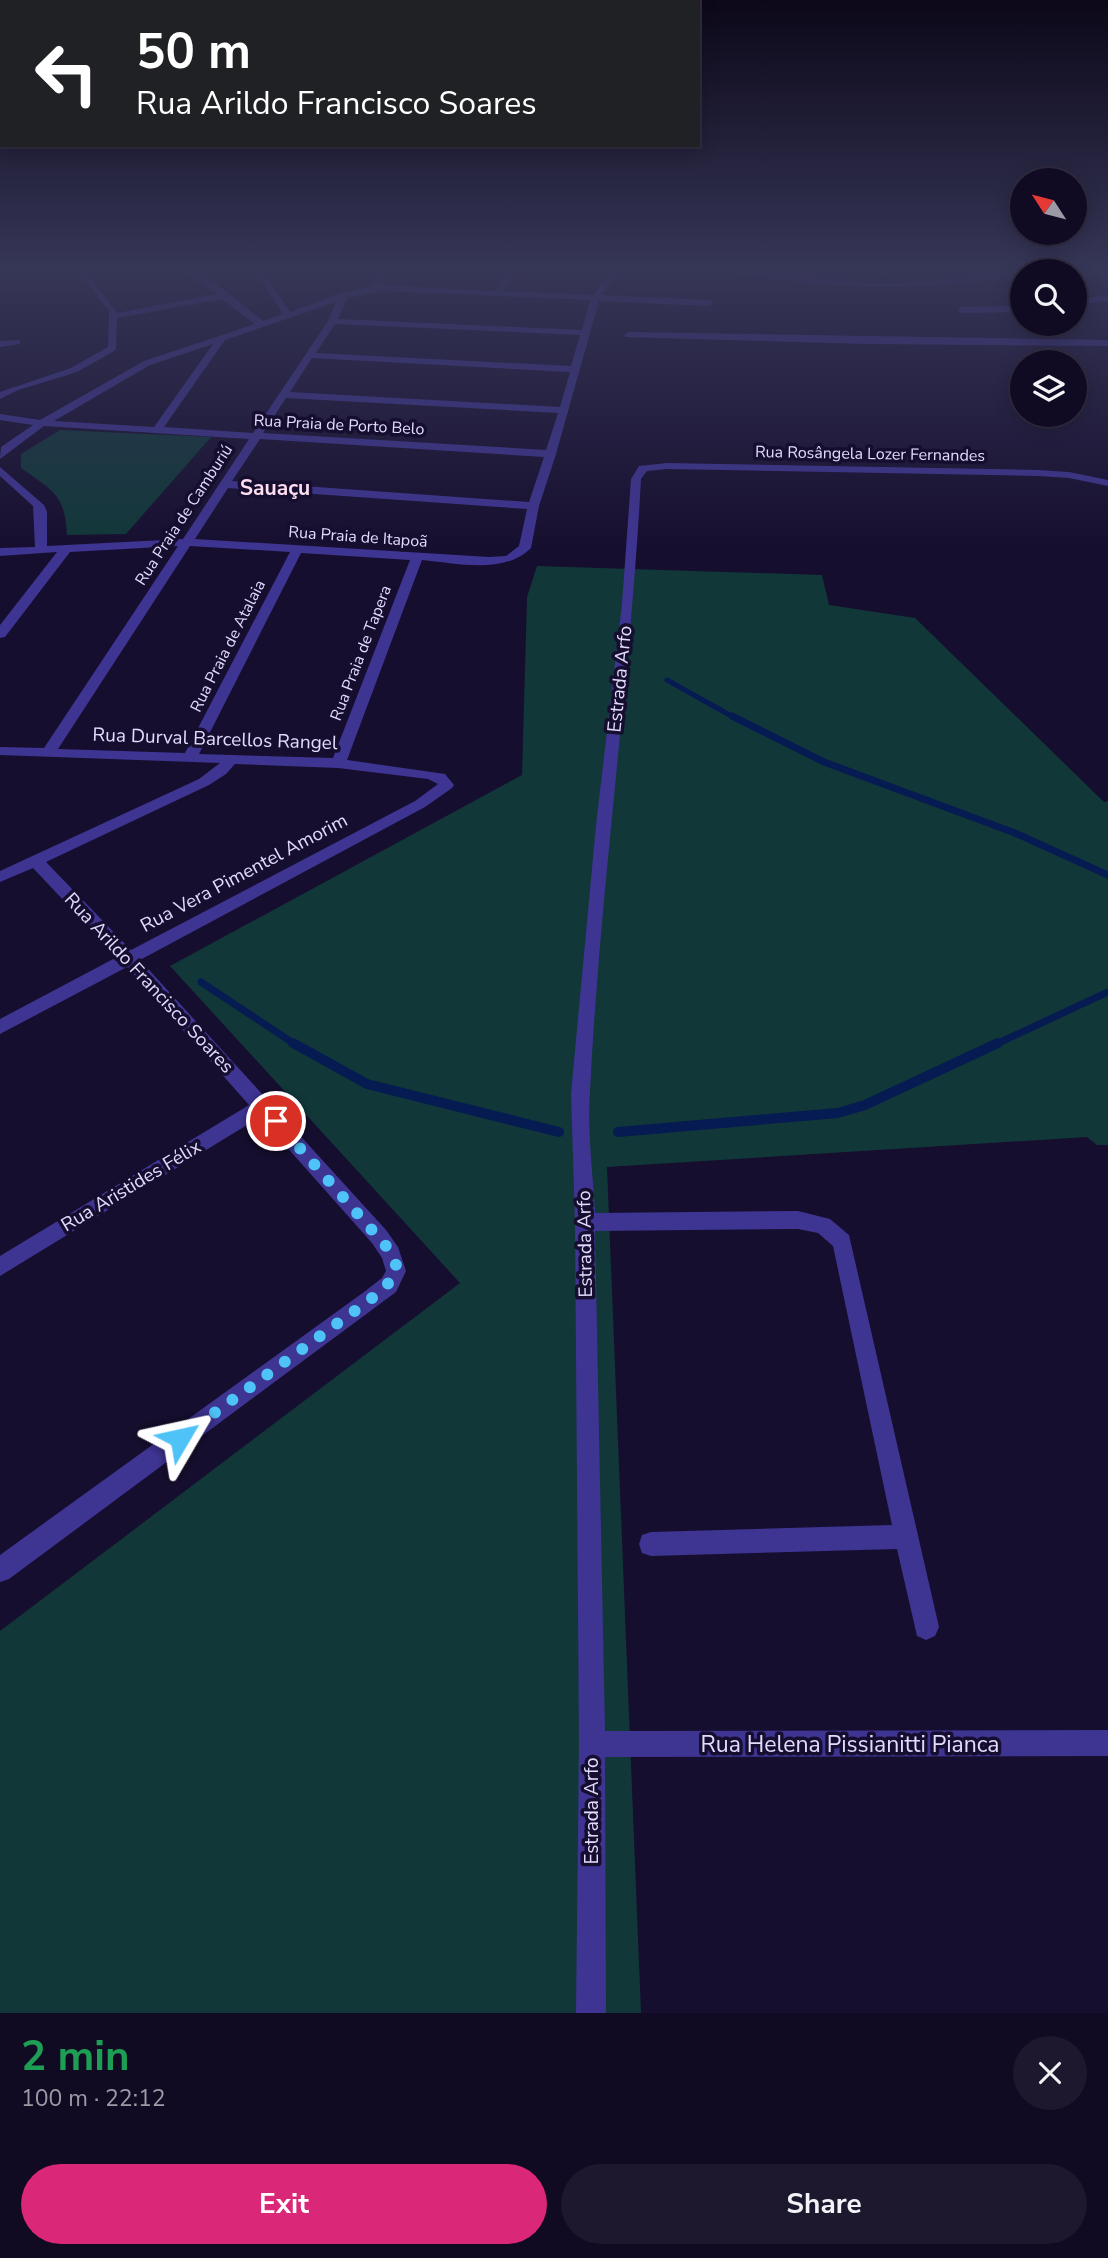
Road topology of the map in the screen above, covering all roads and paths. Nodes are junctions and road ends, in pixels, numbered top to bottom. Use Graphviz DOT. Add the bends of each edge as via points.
graph roads {
  1 [pos="89,362"];
  2 [pos="153,362"];
  3 [pos="205,362"];
  4 [pos="303,362"];
  5 [pos="440,362"];
  6 [pos="576,362"];
  7 [pos="574,369"];
  8 [pos="282,395"];
  9 [pos="0,396"];
  10 [pos="564,410"];
  11 [pos="0,417"];
  12 [pos="42,423"];
  13 [pos="158,429"];
  14 [pos="255,436"];
  15 [pos="551,454"];
  16 [pos="0,456"];
  17 [pos="0,470"];
  18 [pos="636,478"];
  19 [pos="1108,483"];
  20 [pos="224,484"];
  21 [pos="533,506"];
  22 [pos="186,542"];
  23 [pos="66,549"];
  24 [pos="297,549"];
  25 [pos="41,550"];
  26 [pos="0,552"];
  27 [pos="417,556"];
  28 [pos="0,634"];
  29 [pos="0,751"];
  30 [pos="49,752"];
  31 [pos="190,758"];
  32 [pos="230,760"];
  33 [pos="338,763"];
  34 [pos="428,774"];
  35 [pos="35,860"];
  36 [pos="0,877"];
  37 [pos="128,958"];
  38 [pos="0,1027"];
  39 [pos="262,1106"];
  40 [pos="585,1222"];
  41 [pos="0,1267"];
  42 [pos="907,1537"];
  43 [pos="650,1544"];
  44 [pos="0,1570"];
  45 [pos="926,1627"];
  46 [pos="1108,1743"];
  47 [pos="592,1744"];
  48 [pos="591,2013"];
  1 -- 9 [label="street"];
  2 -- 12 [label="street"];
  3 -- 13 [label="street"];
  4 -- 8 [label="street, Rua Praia de Camburiú"];
  5 -- 7 [label="street"];
  6 -- 7 [label="street"];
  7 -- 10 [label="street"];
  8 -- 10 [label="street"];
  8 -- 14 [label="street, Rua Praia de Camburiú"];
  10 -- 15 [label="street"];
  11 -- 12 [label="street, Rua Praia de Porto Belo"];
  12 -- 13 [label="street, Rua Praia de Porto Belo"];
  12 -- 16 [label="street"];
  13 -- 14 [label="street, Rua Praia de Porto Belo"];
  14 -- 15 [label="street, Rua Praia de Porto Belo"];
  14 -- 20 [label="street, Rua Praia de Camburiú"];
  15 -- 21 [label="street"];
  17 -- 25 [label="street" via="38,505"];
  18 -- 19 [label="street, Rua Rosângela Lozer Fernandes" via="643,468 667,466 1038,473"];
  18 -- 40 [label="street, Estrada Arfo" via="628,604 583,1042 580,1094"];
  20 -- 21 [label="street"];
  20 -- 22 [label="street, Rua Praia de Camburiú"];
  21 -- 27 [label="street, Rua Praia de Itapoã" via="525,548 515,556 502,561"];
  22 -- 23 [label="street, Rua Praia de Itapoã"];
  22 -- 24 [label="street, Rua Praia de Itapoã"];
  22 -- 30 [label="street, Rua Praia de Camburiú"];
  23 -- 25 [label="street, Rua Praia de Itapoã"];
  23 -- 28 [label="street"];
  24 -- 27 [label="street, Rua Praia de Itapoã"];
  24 -- 31 [label="street, Rua Praia de Atalaia"];
  25 -- 26 [label="street, Rua Praia de Itapoã"];
  27 -- 33 [label="street, Rua Praia de Tapera"];
  29 -- 30 [label="street, Rua Durval Barcellos Rangel"];
  30 -- 31 [label="street, Rua Durval Barcellos Rangel"];
  31 -- 32 [label="street, Rua Durval Barcellos Rangel"];
  32 -- 33 [label="street, Rua Durval Barcellos Rangel"];
  32 -- 35 [label="street" via="204,782"];
  33 -- 34 [label="street, Rua Durval Barcellos Rangel"];
  34 -- 37 [label="street, Rua Vera Pimentel Amorim" via="446,781 446,788"];
  35 -- 36 [label="street"];
  35 -- 37 [label="street, Rua Arildo Francisco Soares"];
  37 -- 38 [label="street, Rua Vera Pimentel Amorim"];
  37 -- 39 [label="street, Rua Arildo Francisco Soares"];
  39 -- 41 [label="street, Rua Aristides Félix"];
  39 -- 44 [label="street, Rua Arildo Francisco Soares" via="393,1258 394,1278"];
  40 -- 42 [label="street" via="798,1220 823,1225 842,1241"];
  40 -- 47 [label="street, Estrada Arfo"];
  42 -- 43 [label="street"];
  42 -- 45 [label="street"];
  46 -- 47 [label="street, Rua Helena Pissianitti Pianca"];
  47 -- 48 [label="street, Estrada Arfo"];
}
